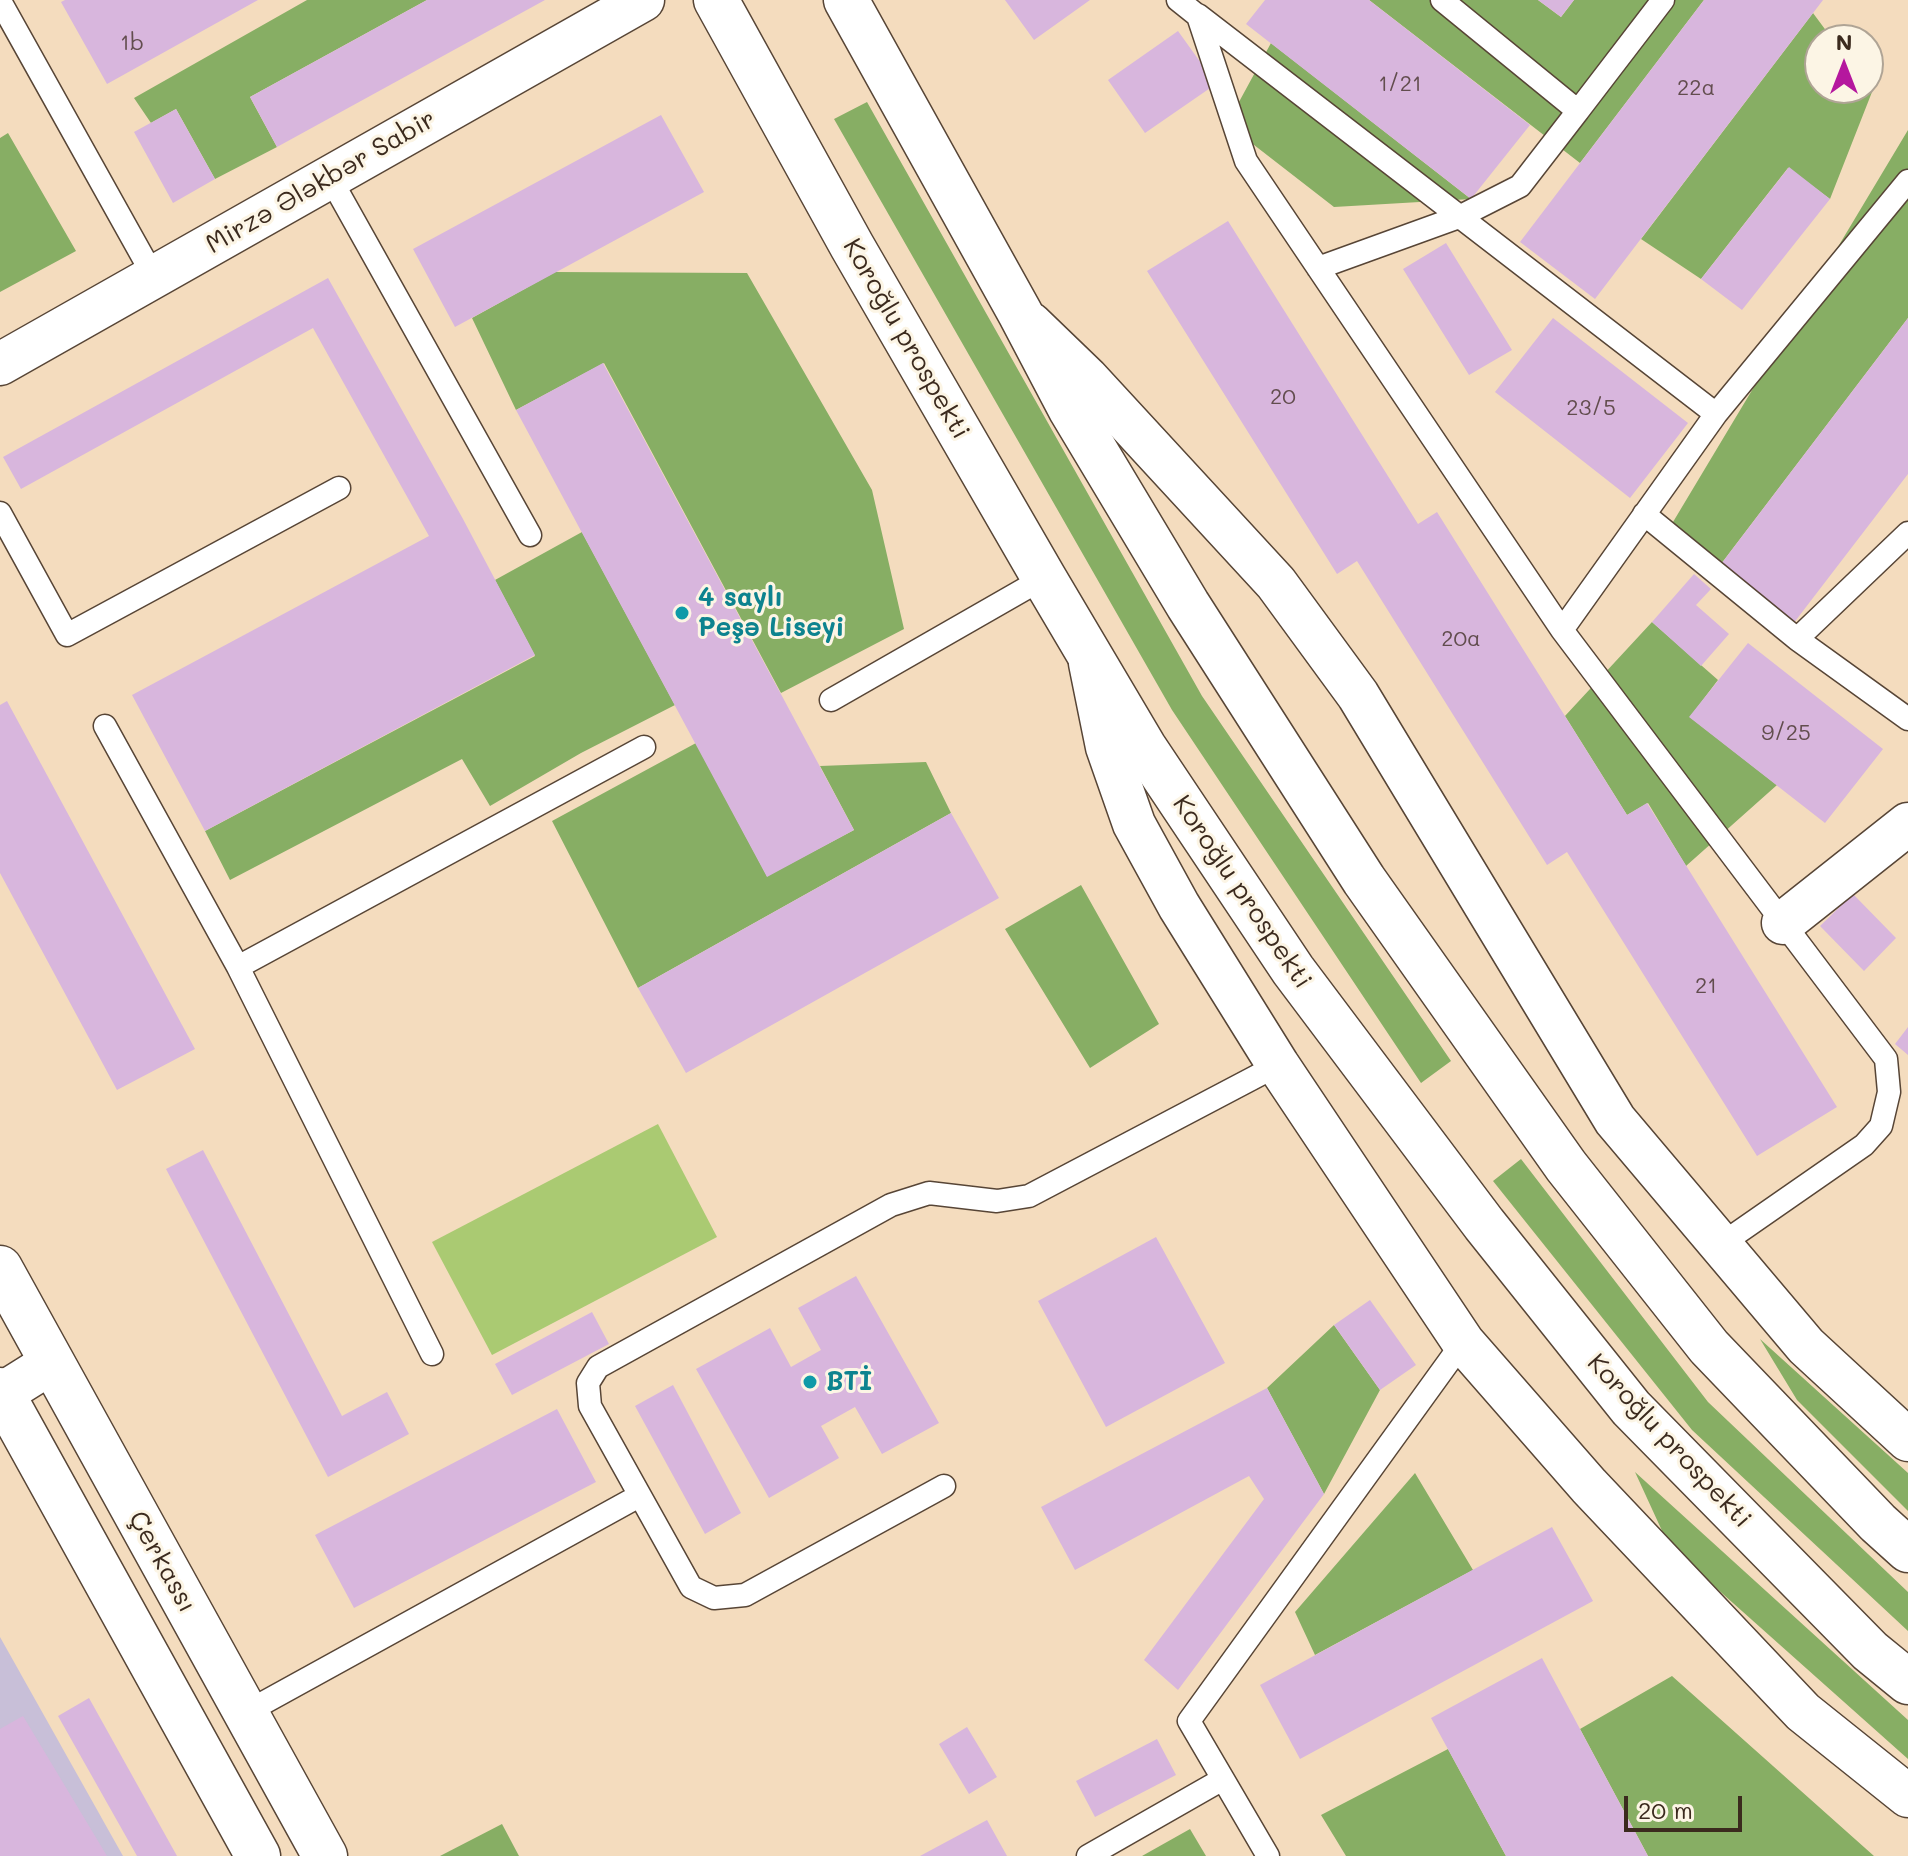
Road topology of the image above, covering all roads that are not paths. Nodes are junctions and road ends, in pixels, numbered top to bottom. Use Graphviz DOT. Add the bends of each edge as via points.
graph roads {
  1 [pos="643,0"];
  2 [pos="716,0"];
  3 [pos="846,0"];
  4 [pos="1178,0"];
  5 [pos="1442,0"];
  6 [pos="1663,0"];
  7 [pos="0,1"];
  8 [pos="1195,8"];
  9 [pos="1578,111"];
  10 [pos="329,176"];
  11 [pos="1908,181"];
  12 [pos="1459,217"];
  13 [pos="1318,268"];
  14 [pos="154,277"];
  15 [pos="1020,313"];
  16 [pos="0,364"];
  17 [pos="1716,414"];
  18 [pos="339,488"];
  19 [pos="0,513"];
  20 [pos="1644,514"];
  21 [pos="1908,533"];
  22 [pos="530,535"];
  23 [pos="1044,578"];
  24 [pos="1562,630"];
  25 [pos="1797,639"];
  26 [pos="1087,650"];
  27 [pos="831,700"];
  28 [pos="1908,719"];
  29 [pos="105,726"];
  30 [pos="644,747"];
  31 [pos="1908,824"];
  32 [pos="1783,923"];
  33 [pos="238,967"];
  34 [pos="1278,1065"];
  35 [pos="1720,1245"];
  36 [pos="0,1268"];
  37 [pos="1463,1342"];
  38 [pos="432,1354"];
  39 [pos="51,1363"];
  40 [pos="1,1393"];
  41 [pos="1908,1439"];
  42 [pos="944,1486"];
  43 [pos="639,1496"];
  44 [pos="1908,1550"];
  45 [pos="1908,1682"];
  46 [pos="245,1713"];
  47 [pos="1223,1779"];
  48 [pos="1908,1796"];
  49 [pos="258,1856"];
  50 [pos="325,1856"];
  51 [pos="1088,1856"];
  52 [pos="1268,1856"];
  1 -- 10 [label="street, Mirzə Ələkbər Sabir"];
  2 -- 23 [label="main road, Koroğlu prospekti"];
  3 -- 15 [label="main road"];
  4 -- 8 [label="lane"];
  5 -- 9 [label="lane"];
  6 -- 9 [label="lane"];
  7 -- 14 [label="lane"];
  8 -- 12 [label="lane"];
  8 -- 13 [label="lane" via="1246,161"];
  9 -- 12 [label="lane" via="1520,186"];
  10 -- 14 [label="street, Mirzə Ələkbər Sabir"];
  10 -- 22 [label="lane"];
  11 -- 17 [label="lane"];
  12 -- 13 [label="lane"];
  12 -- 17 [label="lane"];
  13 -- 24 [label="lane"];
  14 -- 16 [label="street, Mirzə Ələkbər Sabir"];
  15 -- 35 [label="street" via="1276,583 1358,695 1615,1120"];
  15 -- 44 [label="main road" via="1071,410 1188,605 1347,854 1566,1166 1709,1347"];
  17 -- 20 [label="lane"];
  18 -- 19 [label="lane" via="67,635"];
  20 -- 24 [label="lane"];
  20 -- 25 [label="lane"];
  21 -- 25 [label="lane"];
  23 -- 26 [label="main road, Koroğlu prospekti"];
  23 -- 27 [label="lane"];
  24 -- 32 [label="lane"];
  25 -- 28 [label="lane"];
  26 -- 34 [label="street" via="1107,747 1134,824"];
  26 -- 45 [label="main road, Koroğlu prospekti" via="1144,747 1293,970 1484,1224 1631,1408 1870,1651"];
  29 -- 33 [label="lane"];
  30 -- 33 [label="lane"];
  31 -- 32 [label="street"];
  32 -- 35 [label="lane" via="1886,1059 1889,1092 1881,1126 1864,1145"];
  33 -- 38 [label="lane"];
  34 -- 37 [label="street"];
  34 -- 43 [label="lane" via="1029,1196 997,1201 929,1193 891,1205 598,1367 588,1383 590,1406"];
  35 -- 41 [label="street" via="1806,1346"];
  36 -- 39 [label="main road, Çerkassı"];
  37 -- 47 [label="lane" via="1189,1721"];
  37 -- 48 [label="street" via="1589,1486 1803,1712"];
  39 -- 40 [label="street"];
  39 -- 46 [label="main road, Çerkassı"];
  40 -- 49 [label="main road"];
  42 -- 43 [label="lane" via="745,1595 714,1598 691,1587"];
  43 -- 46 [label="lane"];
  46 -- 50 [label="main road, Çerkassı"];
  47 -- 51 [label="lane"];
  47 -- 52 [label="lane"];
}
